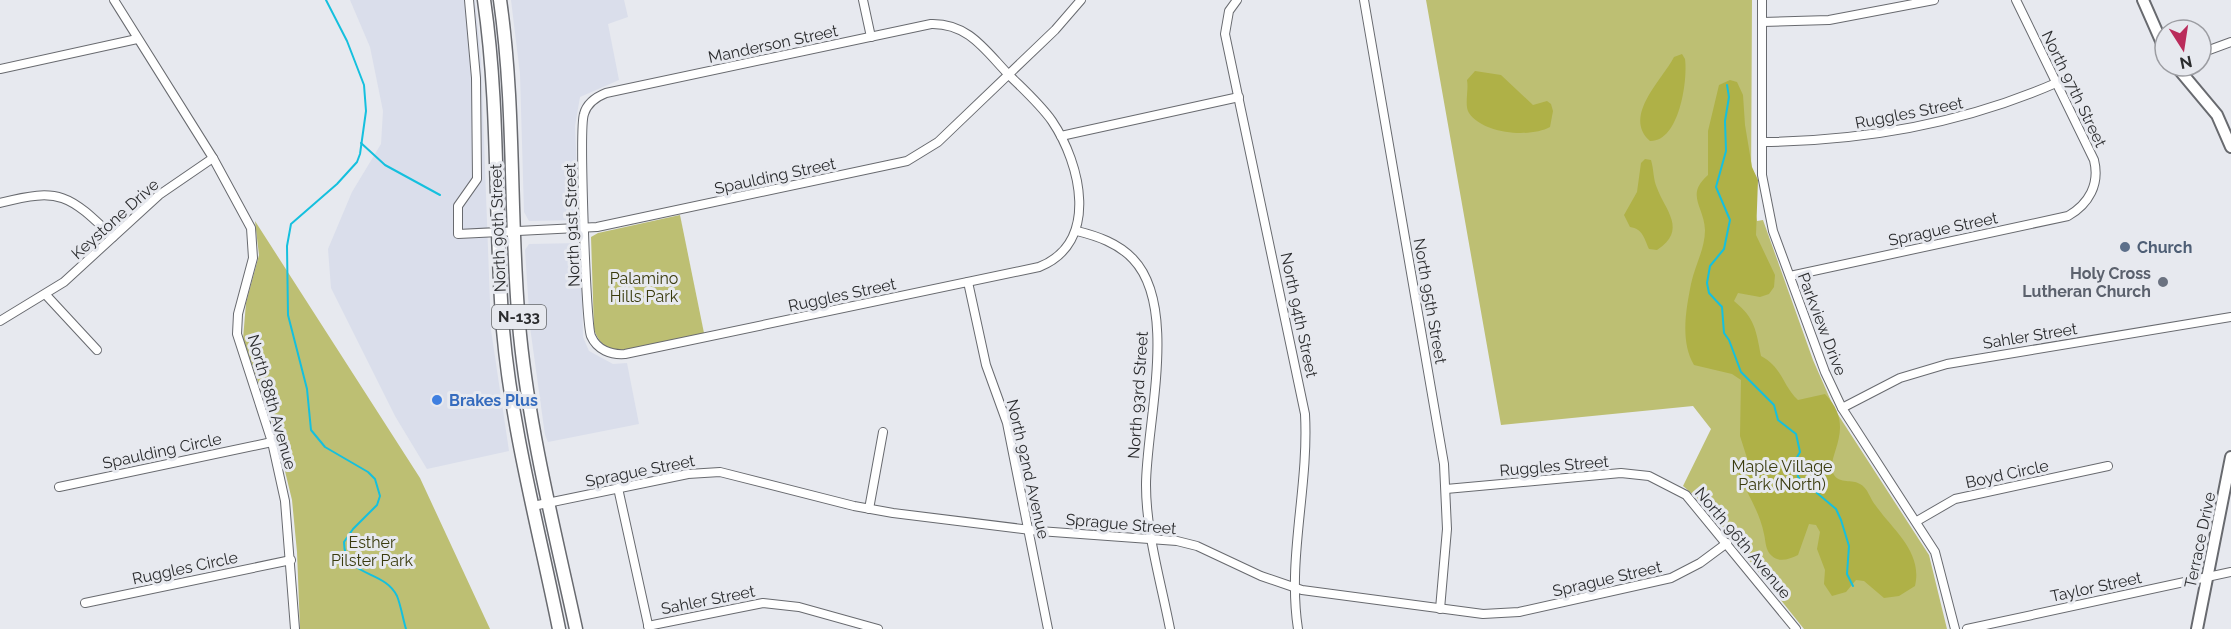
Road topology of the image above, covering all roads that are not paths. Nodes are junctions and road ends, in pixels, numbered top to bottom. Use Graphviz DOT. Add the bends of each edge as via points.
graph roads {
  1 [pos="114,0"];
  2 [pos="469,0"];
  3 [pos="484,0"];
  4 [pos="500,0"];
  5 [pos="863,0"];
  6 [pos="1081,0"];
  7 [pos="1237,0"];
  8 [pos="1364,0"];
  9 [pos="1762,0"];
  10 [pos="1934,0"];
  11 [pos="2016,0"];
  12 [pos="2143,0"];
  13 [pos="1762,22"];
  14 [pos="2153,23"];
  15 [pos="871,37"];
  16 [pos="137,39"];
  17 [pos="2231,42"];
  18 [pos="2213,49"];
  19 [pos="0,69"];
  20 [pos="1009,75"];
  21 [pos="2188,78"];
  22 [pos="2056,82"];
  23 [pos="1239,97"];
  24 [pos="592,100"];
  25 [pos="1061,136"];
  26 [pos="1762,142"];
  27 [pos="2231,147"];
  28 [pos="213,158"];
  29 [pos="2092,192"];
  30 [pos="0,203"];
  31 [pos="585,229"];
  32 [pos="1077,231"];
  33 [pos="514,232"];
  34 [pos="498,233"];
  35 [pos="113,237"];
  36 [pos="1790,276"];
  37 [pos="968,282"];
  38 [pos="46,295"];
  39 [pos="2231,318"];
  40 [pos="0,321"];
  41 [pos="599,347"];
  42 [pos="97,350"];
  43 [pos="1842,408"];
  44 [pos="883,432"];
  45 [pos="272,442"];
  46 [pos="2231,457"];
  47 [pos="2108,466"];
  48 [pos="1663,481"];
  49 [pos="59,487"];
  50 [pos="618,488"];
  51 [pos="1446,489"];
  52 [pos="549,503"];
  53 [pos="533,506"];
  54 [pos="869,509"];
  55 [pos="1917,521"];
  56 [pos="1029,529"];
  57 [pos="1152,538"];
  58 [pos="1727,543"];
  59 [pos="291,560"];
  60 [pos="2231,572"];
  61 [pos="2207,577"];
  62 [pos="1294,587"];
  63 [pos="85,603"];
  64 [pos="1440,609"];
  65 [pos="648,628"];
  66 [pos="294,629"];
  67 [pos="560,629"];
  68 [pos="576,629"];
  69 [pos="878,629"];
  70 [pos="1048,629"];
  71 [pos="1170,629"];
  72 [pos="1298,629"];
  73 [pos="1796,629"];
  74 [pos="1955,629"];
  75 [pos="1967,629"];
  76 [pos="2197,629"];
  1 -- 16 [label="street"];
  2 -- 34 [label="street, Spaulding Street" via="476,78 477,179 458,206 458,234"];
  3 -- 34 [label="main road, North 90th Street / N-133" via="494,99"];
  4 -- 33 [label="main road, North 90th Street / N-133" via="510,102"];
  5 -- 15 [label="street"];
  6 -- 20 [label="street, Spaulding Street"];
  7 -- 23 [label="street, North 94th Street" via="1229,11 1226,34"];
  8 -- 51 [label="street, North 95th Street" via="1441,441"];
  9 -- 13 [label="street, Parkview Drive"];
  10 -- 13 [label="street" via="1829,20"];
  11 -- 22 [label="street, North 97th Street"];
  12 -- 14 [label="street"];
  13 -- 26 [label="street, Parkview Drive"];
  15 -- 20 [label="street, Manderson Street" via="931,24 962,29"];
  15 -- 24 [label="street, Manderson Street" via="606,93"];
  16 -- 19 [label="street"];
  16 -- 28 [label="street"];
  17 -- 18 [label="street"];
  20 -- 25 [label="street" via="1046,113"];
  20 -- 31 [label="street, Spaulding Street" via="938,142 907,161"];
  21 -- 27 [label="street" via="2217,115"];
  22 -- 26 [label="street, Ruggles Street" via="1981,112 1894,132 1832,141"];
  22 -- 29 [label="street, North 97th Street" via="2094,160 2096,179"];
  23 -- 25 [label="street"];
  23 -- 62 [label="street, North 94th Street" via="1305,414 1305,478"];
  24 -- 31 [label="street, North 91st Street" via="582,121"];
  25 -- 32 [label="street" via="1079,195"];
  26 -- 36 [label="street, Parkview Drive" via="1768,212"];
  28 -- 35 [label="street, Keystone Drive" via="159,195"];
  28 -- 45 [label="street, North 88th Avenue" via="251,228 253,258 238,314 237,334"];
  29 -- 36 [label="street, Sprague Street" via="2068,216"];
  30 -- 35 [label="street" via="34,195 64,197"];
  31 -- 33 [label="street, Spaulding Street"];
  31 -- 41 [label="street, North 91st Street" via="588,328"];
  32 -- 37 [label="street, Ruggles Street" via="1066,249 1048,263"];
  32 -- 57 [label="street, North 93rd Street" via="1111,242 1130,256 1141,270 1150,293 1157,336 1146,484"];
  33 -- 34 [label="street, Spaulding Street"];
  33 -- 52 [label="main road, North 90th Street / N-133" via="524,369"];
  34 -- 53 [label="main road, North 90th Street / N-133" via="506,358"];
  35 -- 38 [label="street, Keystone Drive"];
  36 -- 43 [label="street, Parkview Drive"];
  37 -- 41 [label="street, Ruggles Street" via="625,354 612,354"];
  37 -- 56 [label="street, North 92nd Avenue" via="986,365 1007,423"];
  38 -- 40 [label="street, Keystone Drive"];
  38 -- 42 [label="street"];
  39 -- 43 [label="street, Sahler Street" via="1947,364 1900,378"];
  43 -- 55 [label="street, Parkview Drive"];
  44 -- 54 [label="street"];
  45 -- 49 [label="street, Spaulding Circle"];
  45 -- 59 [label="street, North 88th Avenue" via="285,501"];
  46 -- 61 [label="street, Terrace Drive"];
  47 -- 55 [label="street, Boyd Circle" via="1955,499"];
  48 -- 51 [label="street, Ruggles Street" via="1639,473 1621,473"];
  48 -- 58 [label="street, North 96th Avenue" via="1693,501"];
  50 -- 52 [label="street, Sprague Street"];
  50 -- 54 [label="street, Sprague Street" via="720,472"];
  50 -- 65 [label="street"];
  51 -- 64 [label="street, North 95th Street" via="1447,544"];
  52 -- 53 [label="street, Sprague Street"];
  52 -- 68 [label="main road, North 90th Street / N-133"];
  53 -- 67 [label="main road, North 90th Street / N-133"];
  54 -- 56 [label="street, Sprague Street"];
  55 -- 74 [label="street, Parkview Drive" via="1940,564"];
  56 -- 57 [label="street, Sprague Street"];
  56 -- 70 [label="street, North 92nd Avenue"];
  57 -- 62 [label="street, Sprague Street" via="1197,546"];
  57 -- 71 [label="street, North 93rd Street"];
  58 -- 64 [label="street, Sprague Street" via="1687,571 1652,584 1520,612 1483,614"];
  58 -- 73 [label="street, North 96th Avenue"];
  59 -- 63 [label="street, Ruggles Circle"];
  59 -- 66 [label="street, North 88th Avenue"];
  60 -- 61 [label="street, Taylor Street"];
  61 -- 75 [label="street, Taylor Street"];
  61 -- 76 [label="street, Terrace Drive"];
  62 -- 64 [label="street, Sprague Street"];
  62 -- 72 [label="street, North 94th Street"];
  65 -- 69 [label="street, Sahler Street" via="763,603 799,608"];
}
